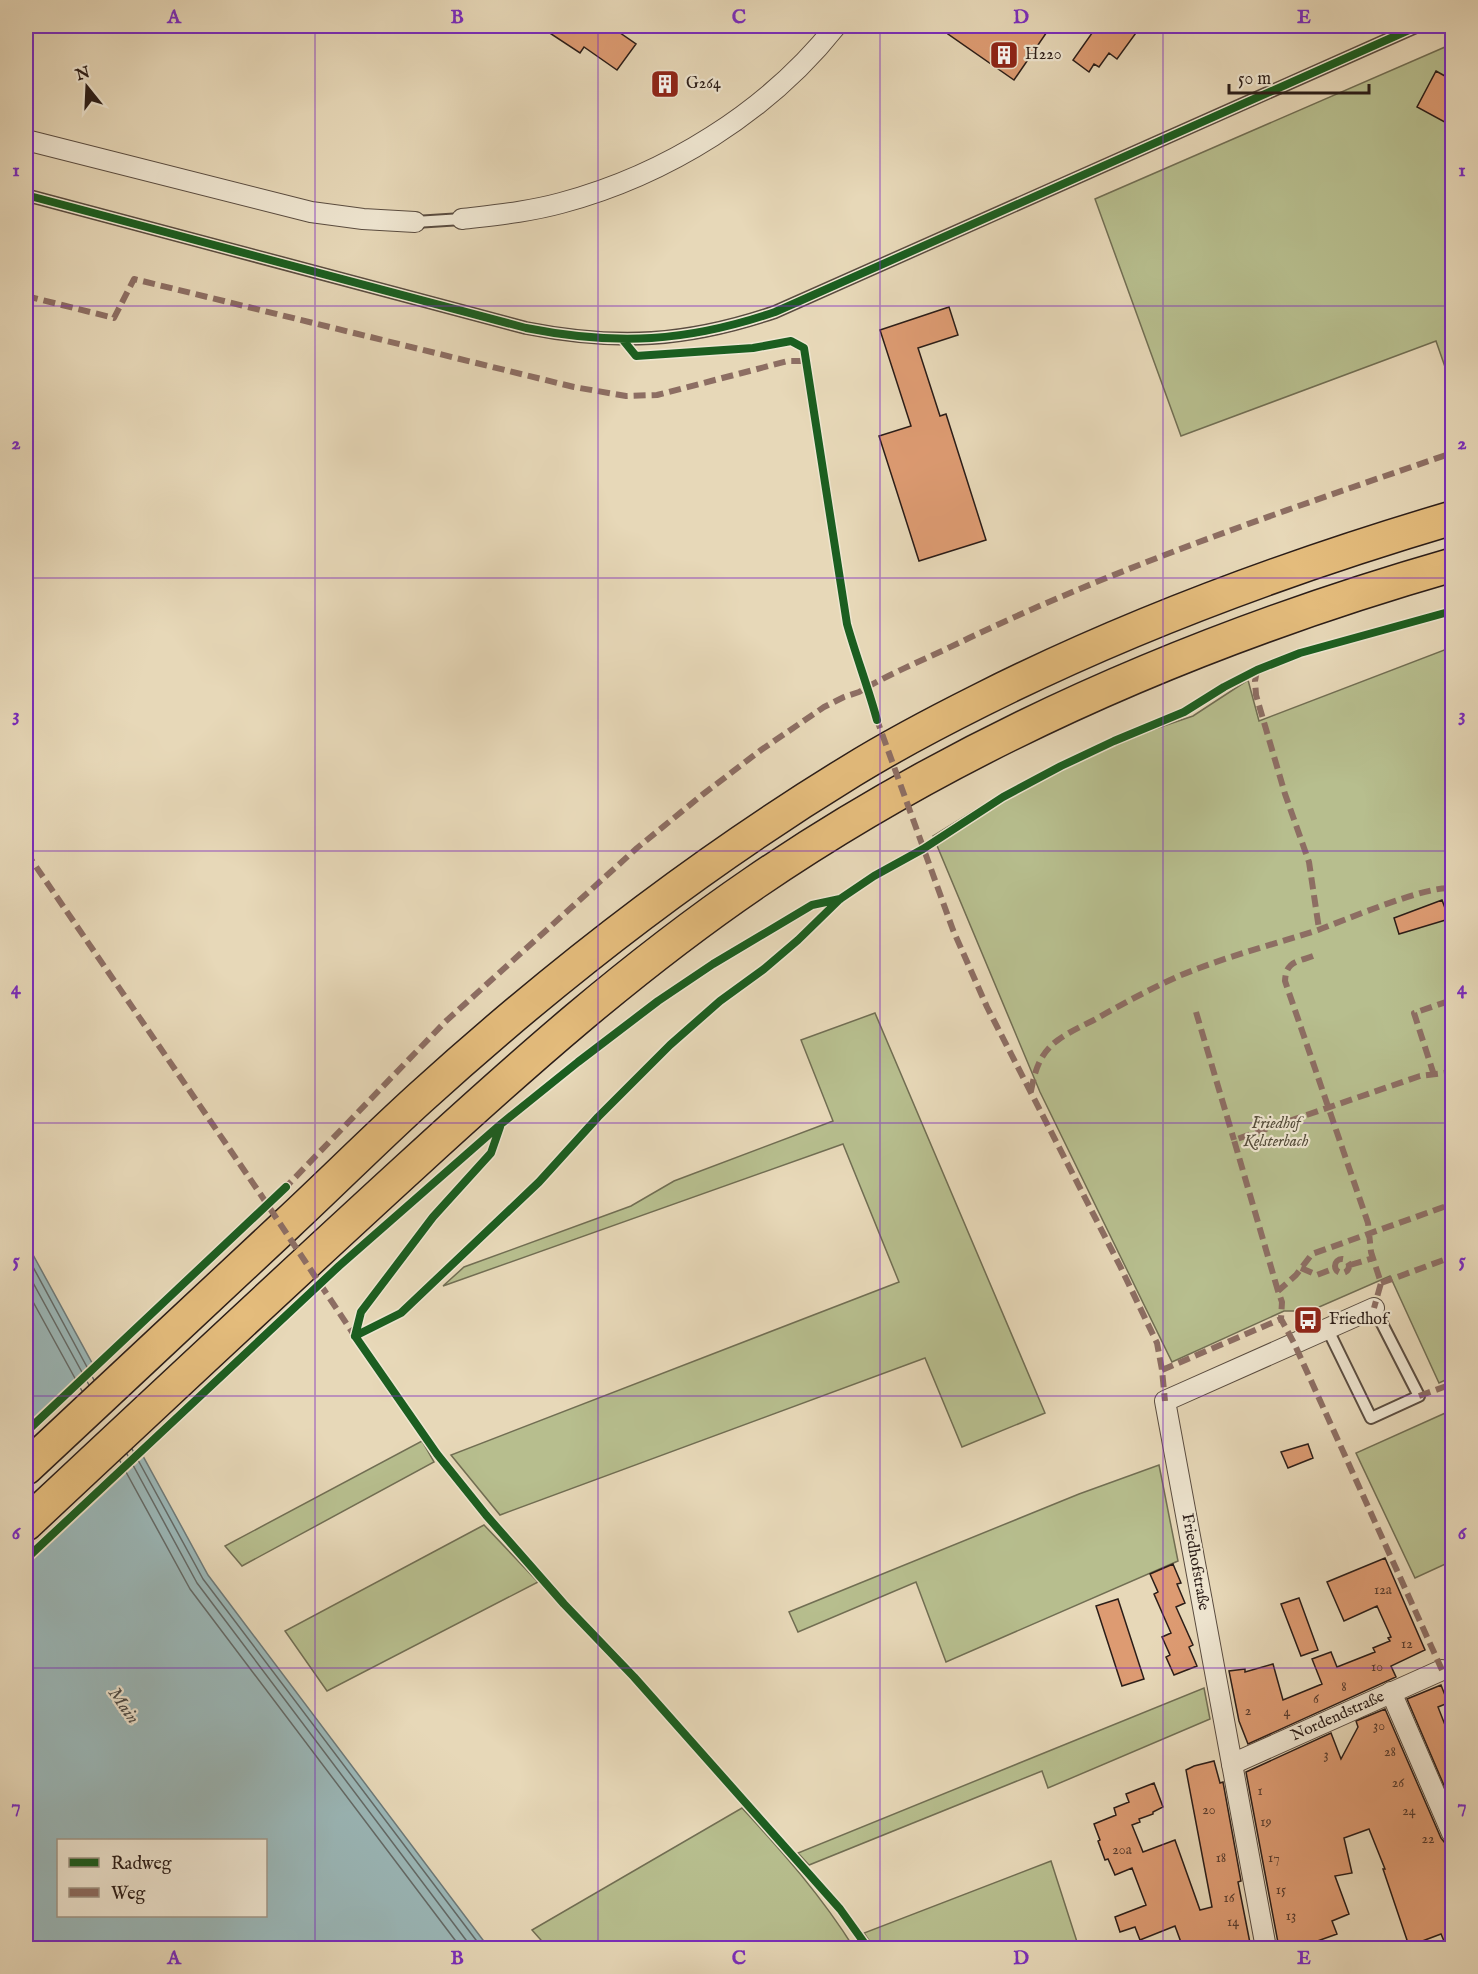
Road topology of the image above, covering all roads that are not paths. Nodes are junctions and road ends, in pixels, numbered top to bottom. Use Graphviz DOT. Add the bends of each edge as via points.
graph roads {
  1 [pos="836,26"];
  2 [pos="1418,26"];
  3 [pos="26,140"];
  4 [pos="26,195"];
  5 [pos="462,219"];
  6 [pos="415,222"];
  7 [pos="1452,518"];
  8 [pos="1452,565"];
  9 [pos="1374,1308"];
  10 [pos="1327,1328"];
  11 [pos="26,1468"];
  12 [pos="26,1524"];
  13 [pos="1442,1670"];
  14 [pos="1391,1692"];
  15 [pos="1232,1764"];
  16 [pos="1452,1833"];
  17 [pos="1266,1948"];
  1 -- 5 [label="street" via="760,102 685,153 628,180 561,203"];
  2 -- 4 [label="lane" via="775,312 681,336 600,339 526,328"];
  3 -- 6 [label="street" via="311,212"];
  5 -- 6 [label="lane"];
  7 -- 11 [label="highway" via="1351,548 1117,636 946,718 802,802 658,901 509,1020 420,1097"];
  8 -- 12 [label="highway" via="1259,627 1116,684 967,755 753,884 589,1008 456,1125"];
  9 -- 10 [label="street, Friedhofstraße"];
  9 -- 10 [label="lane" via="1419,1396 1371,1418"];
  10 -- 15 [label="street, Friedhofstraße" via="1165,1401"];
  13 -- 14 [label="street, Nordendstraße"];
  14 -- 15 [label="street, Nordendstraße"];
  14 -- 16 [label="street"];
  15 -- 17 [label="street, Friedhofstraße"];
}
